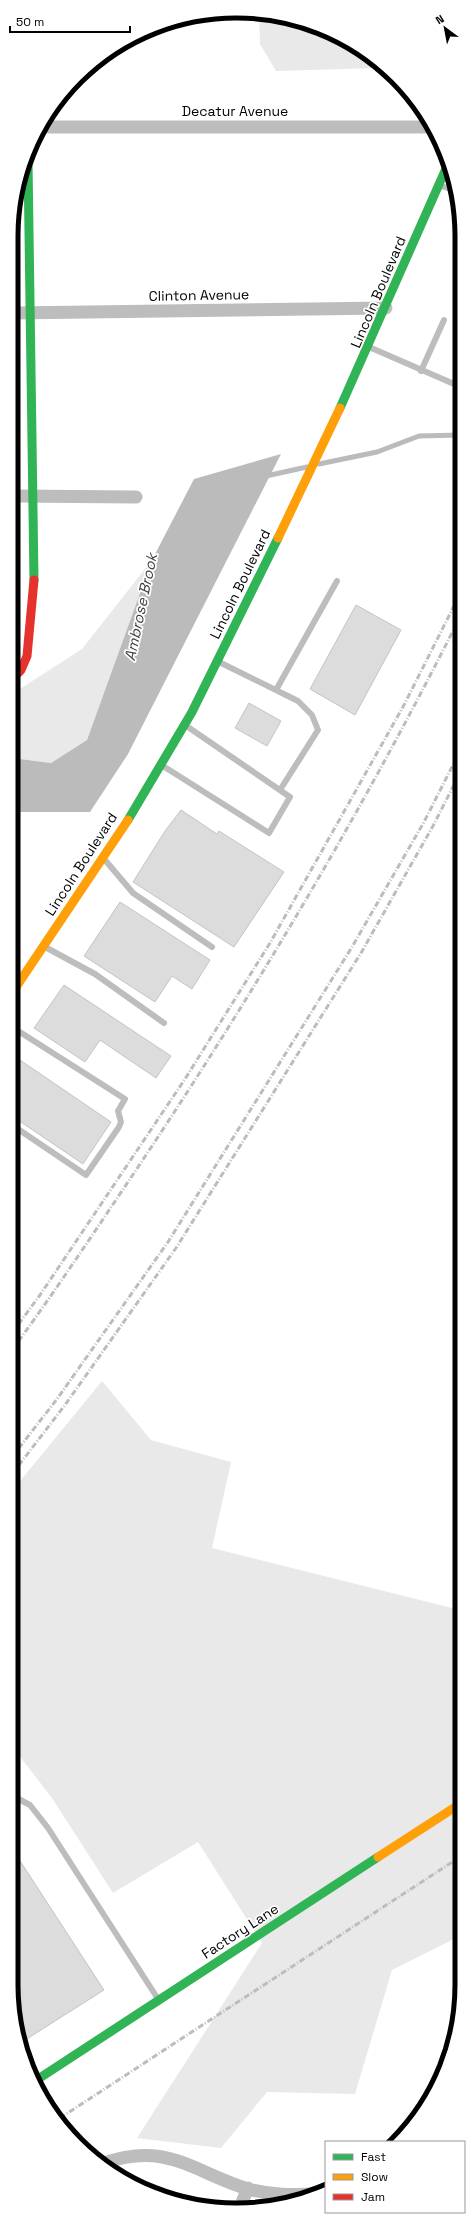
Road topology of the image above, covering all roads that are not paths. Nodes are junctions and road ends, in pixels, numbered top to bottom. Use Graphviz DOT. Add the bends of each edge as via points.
graph roads {
  1 [pos="47,127"];
  2 [pos="426,127"];
  3 [pos="28,171"];
  4 [pos="445,171"];
  5 [pos="439,185"];
  6 [pos="450,189"];
  7 [pos="386,308"];
  8 [pos="18,313"];
  9 [pos="31,313"];
  10 [pos="444,320"];
  11 [pos="369,347"];
  12 [pos="422,371"];
  13 [pos="455,385"];
  14 [pos="18,496"];
  15 [pos="34,496"];
  16 [pos="136,497"];
  17 [pos="337,581"];
  18 [pos="218,662"];
  19 [pos="18,671"];
  20 [pos="276,690"];
  21 [pos="184,725"];
  22 [pos="162,765"];
  23 [pos="280,790"];
  24 [pos="103,858"];
  25 [pos="44,946"];
  26 [pos="212,947"];
  27 [pos="18,984"];
  28 [pos="164,1023"];
  29 [pos="18,1031"];
  30 [pos="18,1129"];
  31 [pos="18,1799"];
  32 [pos="455,1807"];
  33 [pos="159,2000"];
  34 [pos="40,2078"];
  35 [pos="109,2162"];
  36 [pos="248,2188"];
  37 [pos="295,2195"];
  38 [pos="242,2203"];
  1 -- 2 [label="street, Decatur Avenue"];
  3 -- 9 [label="street"];
  4 -- 5 [label="street, Lincoln Boulevard"];
  5 -- 6 [label="lane"];
  5 -- 7 [label="street, Lincoln Boulevard"];
  7 -- 9 [label="street, Clinton Avenue"];
  7 -- 11 [label="street, Lincoln Boulevard"];
  8 -- 9 [label="street, Clinton Avenue"];
  9 -- 15 [label="street"];
  10 -- 12 [label="lane"];
  11 -- 12 [label="lane"];
  11 -- 18 [label="street, Lincoln Boulevard"];
  12 -- 13 [label="lane"];
  14 -- 15 [label="street"];
  15 -- 16 [label="street"];
  15 -- 19 [label="street" via="35,574 27,656"];
  17 -- 20 [label="lane"];
  18 -- 20 [label="lane"];
  18 -- 21 [label="street, Lincoln Boulevard"];
  20 -- 23 [label="lane" via="298,701 312,715 318,730"];
  21 -- 22 [label="street, Lincoln Boulevard"];
  21 -- 23 [label="lane"];
  22 -- 23 [label="lane" via="269,833 290,797"];
  22 -- 24 [label="street, Lincoln Boulevard"];
  24 -- 25 [label="street, Lincoln Boulevard"];
  24 -- 26 [label="lane" via="132,893"];
  25 -- 27 [label="street, Lincoln Boulevard"];
  25 -- 28 [label="lane" via="95,974"];
  29 -- 30 [label="lane" via="124,1099 118,1111 121,1122 119,1127 86,1175"];
  31 -- 33 [label="lane" via="30,1805 48,1828"];
  32 -- 33 [label="street, Factory Lane"];
  33 -- 34 [label="street, Factory Lane"];
  35 -- 36 [label="street" via="126,2156 161,2156"];
  36 -- 37 [label="street" via="281,2196"];
  36 -- 38 [label="street"];
}
